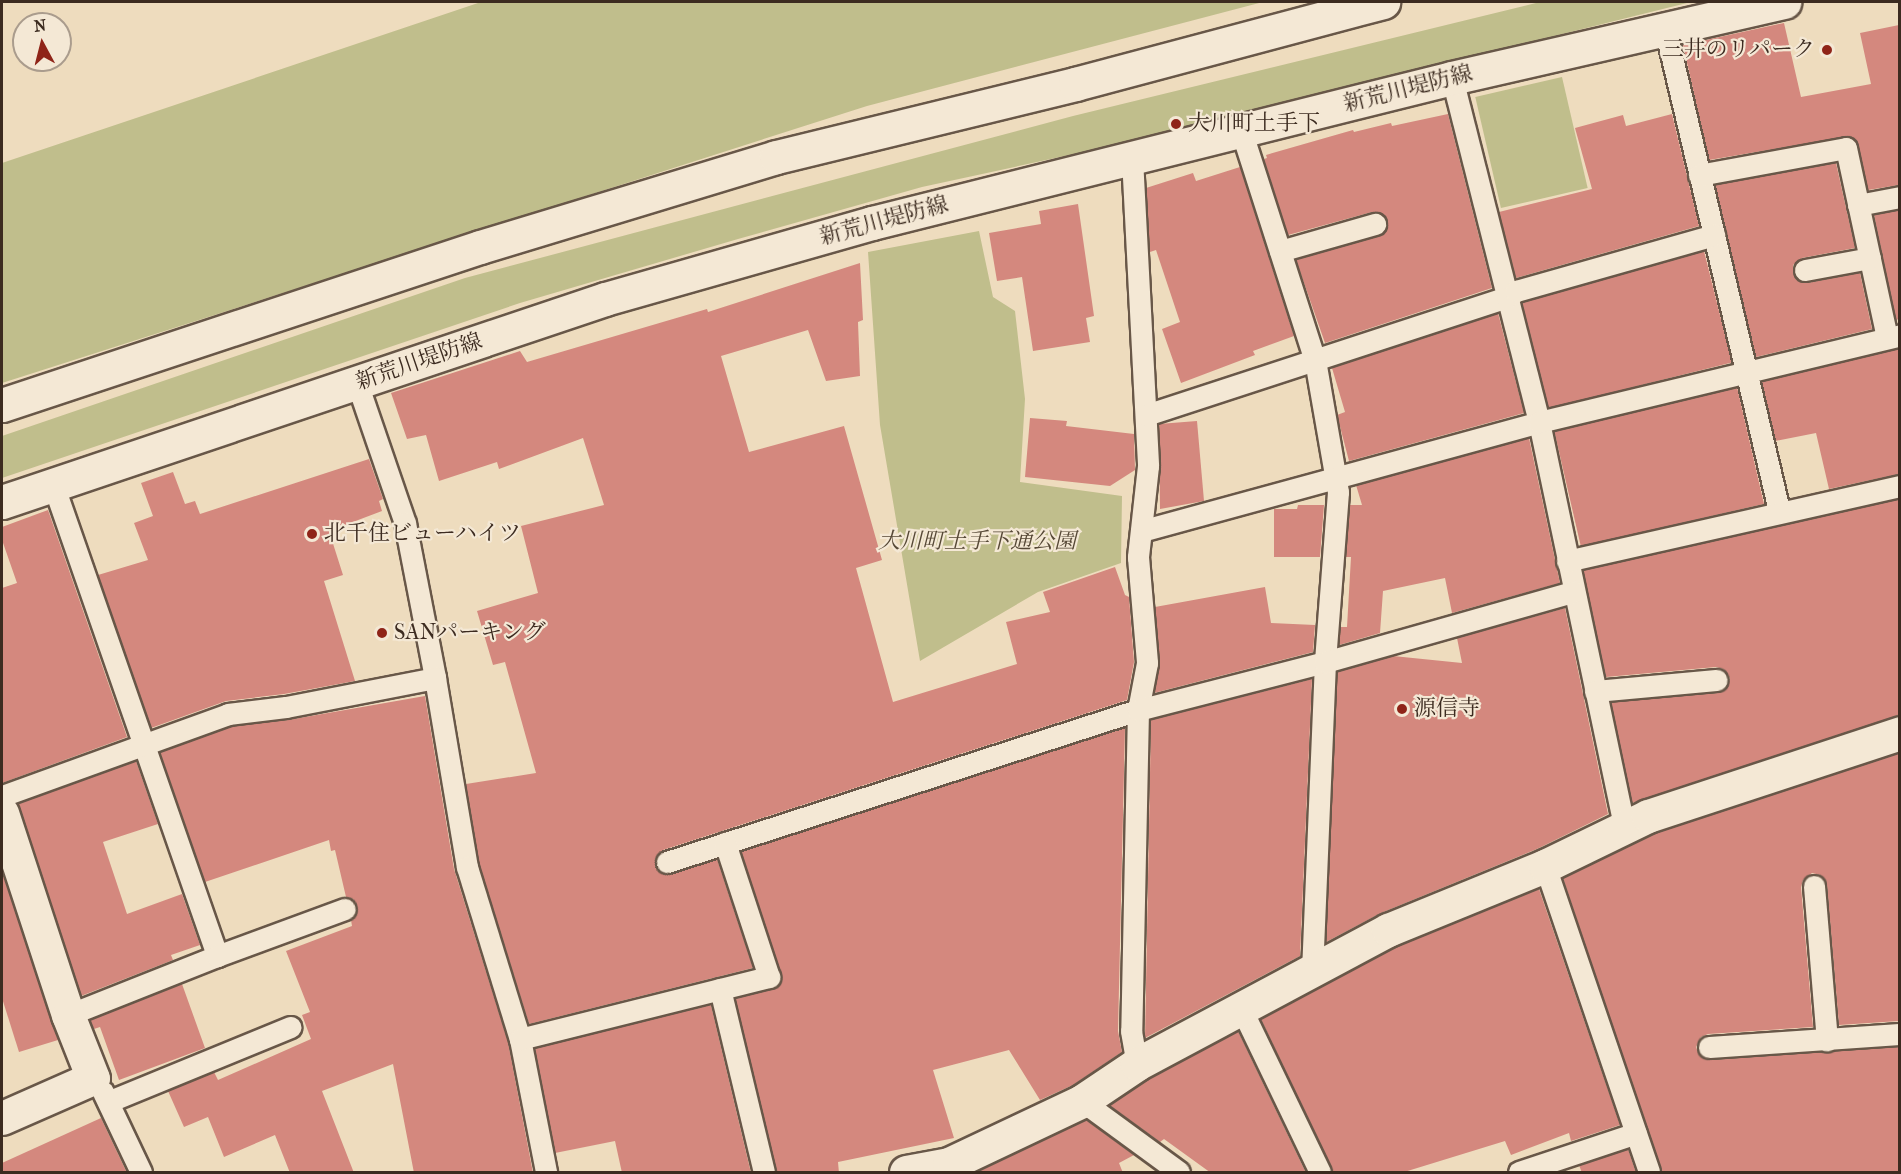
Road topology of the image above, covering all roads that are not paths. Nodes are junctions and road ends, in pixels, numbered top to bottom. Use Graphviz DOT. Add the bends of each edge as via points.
graph roads {
  1 [pos="1383,2"];
  2 [pos="1784,2"];
  3 [pos="1665,28"];
  4 [pos="1452,78"];
  5 [pos="1241,130"];
  6 [pos="1132,158"];
  7 [pos="1699,175"];
  8 [pos="1899,197"];
  9 [pos="1858,205"];
  10 [pos="1375,224"];
  11 [pos="1714,235"];
  12 [pos="1280,251"];
  13 [pos="1869,258"];
  14 [pos="1804,270"];
  15 [pos="1507,297"];
  16 [pos="1893,336"];
  17 [pos="1315,360"];
  18 [pos="1745,372"];
  19 [pos="357,383"];
  20 [pos="2,405"];
  21 [pos="1146,415"];
  22 [pos="1539,422"];
  23 [pos="1335,479"];
  24 [pos="53,484"];
  25 [pos="1899,486"];
  26 [pos="2,501"];
  27 [pos="1779,512"];
  28 [pos="1141,531"];
  29 [pos="1567,561"];
  30 [pos="1573,592"];
  31 [pos="1325,662"];
  32 [pos="435,678"];
  33 [pos="1716,680"];
  34 [pos="1595,691"];
  35 [pos="1138,711"];
  36 [pos="1899,733"];
  37 [pos="144,745"];
  38 [pos="2,796"];
  39 [pos="2,813"];
  40 [pos="1624,826"];
  41 [pos="725,843"];
  42 [pos="667,862"];
  43 [pos="1545,866"];
  44 [pos="1814,885"];
  45 [pos="345,909"];
  46 [pos="217,956"];
  47 [pos="1312,969"];
  48 [pos="720,989"];
  49 [pos="1241,1008"];
  50 [pos="68,1015"];
  51 [pos="290,1027"];
  52 [pos="1899,1034"];
  53 [pos="520,1039"];
  54 [pos="1827,1040"];
  55 [pos="1709,1047"];
  56 [pos="1137,1064"];
  57 [pos="101,1089"];
  58 [pos="1082,1101"];
  59 [pos="2,1118"];
  60 [pos="1636,1133"];
  61 [pos="951,1168"];
  62 [pos="141,1173"];
  63 [pos="546,1173"];
  64 [pos="764,1173"];
  65 [pos="906,1173"];
  66 [pos="1179,1173"];
  67 [pos="1320,1173"];
  68 [pos="1519,1173"];
  69 [pos="1649,1173"];
  1 -- 20 [label="main road" via="1075,84 776,157 480,247"];
  2 -- 3 [label="main road, 新荒川堤防線"];
  3 -- 4 [label="main road, 新荒川堤防線"];
  3 -- 7 [label="lane"];
  4 -- 5 [label="main road, 新荒川堤防線"];
  4 -- 15 [label="lane"];
  5 -- 6 [label="main road, 新荒川堤防線"];
  5 -- 12 [label="lane"];
  6 -- 19 [label="main road, 新荒川堤防線" via="872,223 605,299"];
  6 -- 21 [label="lane"];
  7 -- 9 [label="lane" via="1846,148"];
  7 -- 11 [label="lane"];
  8 -- 9 [label="lane"];
  9 -- 13 [label="lane"];
  10 -- 12 [label="lane"];
  11 -- 15 [label="lane" via="1516,291"];
  11 -- 18 [label="lane"];
  12 -- 17 [label="lane"];
  13 -- 14 [label="lane"];
  13 -- 16 [label="lane"];
  15 -- 17 [label="lane"];
  15 -- 22 [label="lane"];
  16 -- 18 [label="lane"];
  17 -- 21 [label="lane"];
  17 -- 23 [label="lane"];
  18 -- 22 [label="lane"];
  18 -- 27 [label="lane"];
  19 -- 24 [label="main road, 新荒川堤防線"];
  19 -- 32 [label="lane" via="405,523"];
  21 -- 28 [label="lane" via="1148,466"];
  22 -- 23 [label="lane"];
  22 -- 29 [label="lane"];
  23 -- 28 [label="lane"];
  23 -- 31 [label="lane" via="1338,492"];
  24 -- 26 [label="main road, 新荒川堤防線"];
  24 -- 37 [label="lane"];
  25 -- 27 [label="lane"];
  27 -- 29 [label="lane"];
  28 -- 35 [label="lane" via="1138,557 1147,663"];
  29 -- 30 [label="lane"];
  30 -- 31 [label="lane"];
  30 -- 34 [label="lane"];
  31 -- 35 [label="lane"];
  31 -- 47 [label="lane"];
  32 -- 37 [label="lane" via="286,707 228,714"];
  32 -- 53 [label="lane" via="466,867"];
  33 -- 34 [label="lane"];
  34 -- 40 [label="lane"];
  35 -- 41 [label="lane"];
  35 -- 56 [label="lane" via="1131,1031"];
  36 -- 40 [label="main road"];
  37 -- 38 [label="lane"];
  37 -- 46 [label="lane"];
  39 -- 50 [label="main road"];
  40 -- 43 [label="main road"];
  41 -- 42 [label="lane"];
  41 -- 48 [label="lane" via="769,978"];
  43 -- 47 [label="main road" via="1388,930"];
  43 -- 60 [label="lane"];
  44 -- 54 [label="lane"];
  45 -- 46 [label="lane"];
  46 -- 50 [label="lane"];
  47 -- 49 [label="main road"];
  48 -- 53 [label="lane"];
  48 -- 64 [label="lane"];
  49 -- 56 [label="main road"];
  49 -- 67 [label="lane"];
  50 -- 57 [label="main road"];
  51 -- 57 [label="lane"];
  52 -- 54 [label="lane"];
  53 -- 63 [label="lane"];
  54 -- 55 [label="lane"];
  56 -- 58 [label="main road"];
  57 -- 59 [label="main road"];
  57 -- 62 [label="lane"];
  58 -- 61 [label="main road"];
  58 -- 66 [label="lane"];
  60 -- 68 [label="lane"];
  60 -- 69 [label="lane"];
  61 -- 65 [label="main road"];
}
